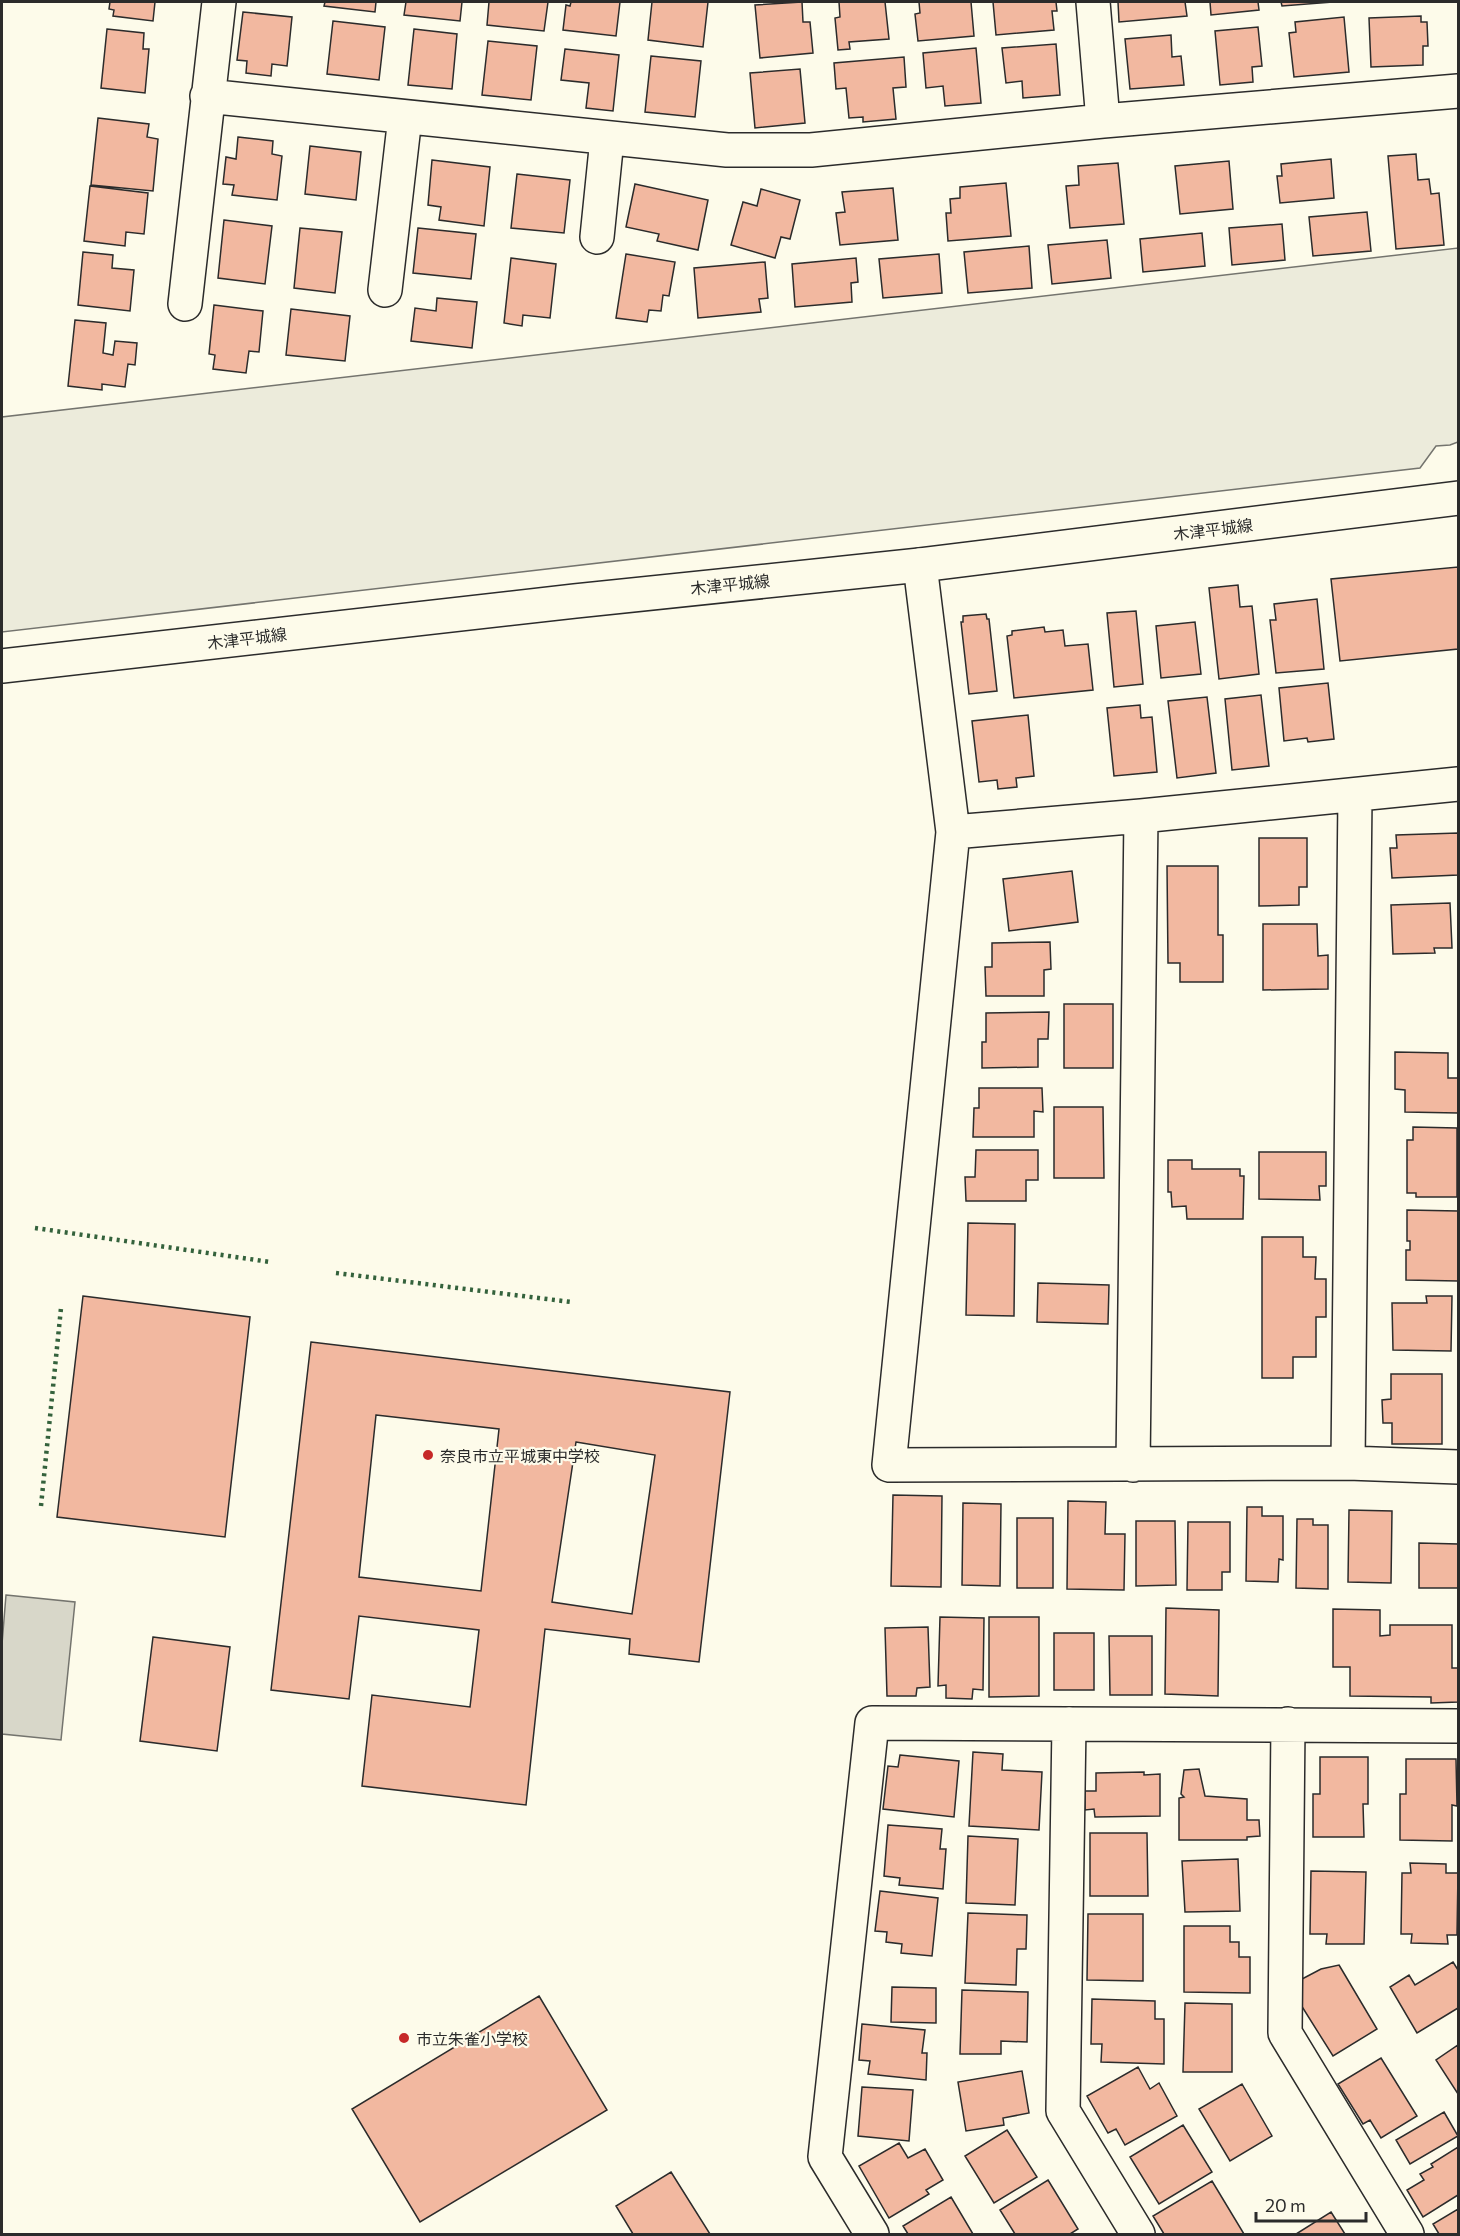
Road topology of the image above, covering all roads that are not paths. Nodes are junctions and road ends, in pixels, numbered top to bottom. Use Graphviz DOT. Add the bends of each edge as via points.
graph roads {
  1 [pos="219,2"];
  2 [pos="1093,2"];
  3 [pos="1458,92"];
  4 [pos="207,96"];
  5 [pos="405,117"];
  6 [pos="1103,121"];
  7 [pos="607,139"];
  8 [pos="597,237"];
  9 [pos="385,290"];
  10 [pos="185,304"];
  11 [pos="1458,498"];
  12 [pos="920,565"];
  13 [pos="2,666"];
  14 [pos="1458,784"];
  15 [pos="1356,795"];
  16 [pos="1141,816"];
  17 [pos="953,831"];
  18 [pos="1348,1463"];
  19 [pos="1133,1465"];
  20 [pos="1458,1467"];
  21 [pos="1069,1724"];
  22 [pos="1288,1724"];
  23 [pos="1458,1726"];
  24 [pos="872,2235"];
  25 [pos="1138,2235"];
  26 [pos="1407,2235"];
  1 -- 4 [label="street"];
  2 -- 6 [label="street"];
  3 -- 6 [label="street"];
  4 -- 5 [label="street"];
  4 -- 10 [label="street"];
  5 -- 7 [label="street"];
  5 -- 9 [label="street"];
  6 -- 7 [label="street" via="811,150 728,150"];
  7 -- 8 [label="street"];
  11 -- 12 [label="street, 木津平城線"];
  12 -- 13 [label="street, 木津平城線"];
  12 -- 17 [label="street"];
  14 -- 15 [label="street"];
  15 -- 16 [label="street"];
  15 -- 18 [label="street"];
  16 -- 17 [label="street"];
  16 -- 19 [label="street"];
  17 -- 19 [label="street" via="889,1465"];
  18 -- 19 [label="street"];
  18 -- 20 [label="street"];
  21 -- 22 [label="street"];
  21 -- 24 [label="street" via="872,1723 825,2157"];
  21 -- 25 [label="street" via="1063,2111"];
  22 -- 23 [label="street"];
  22 -- 26 [label="street" via="1285,2033"];
}
